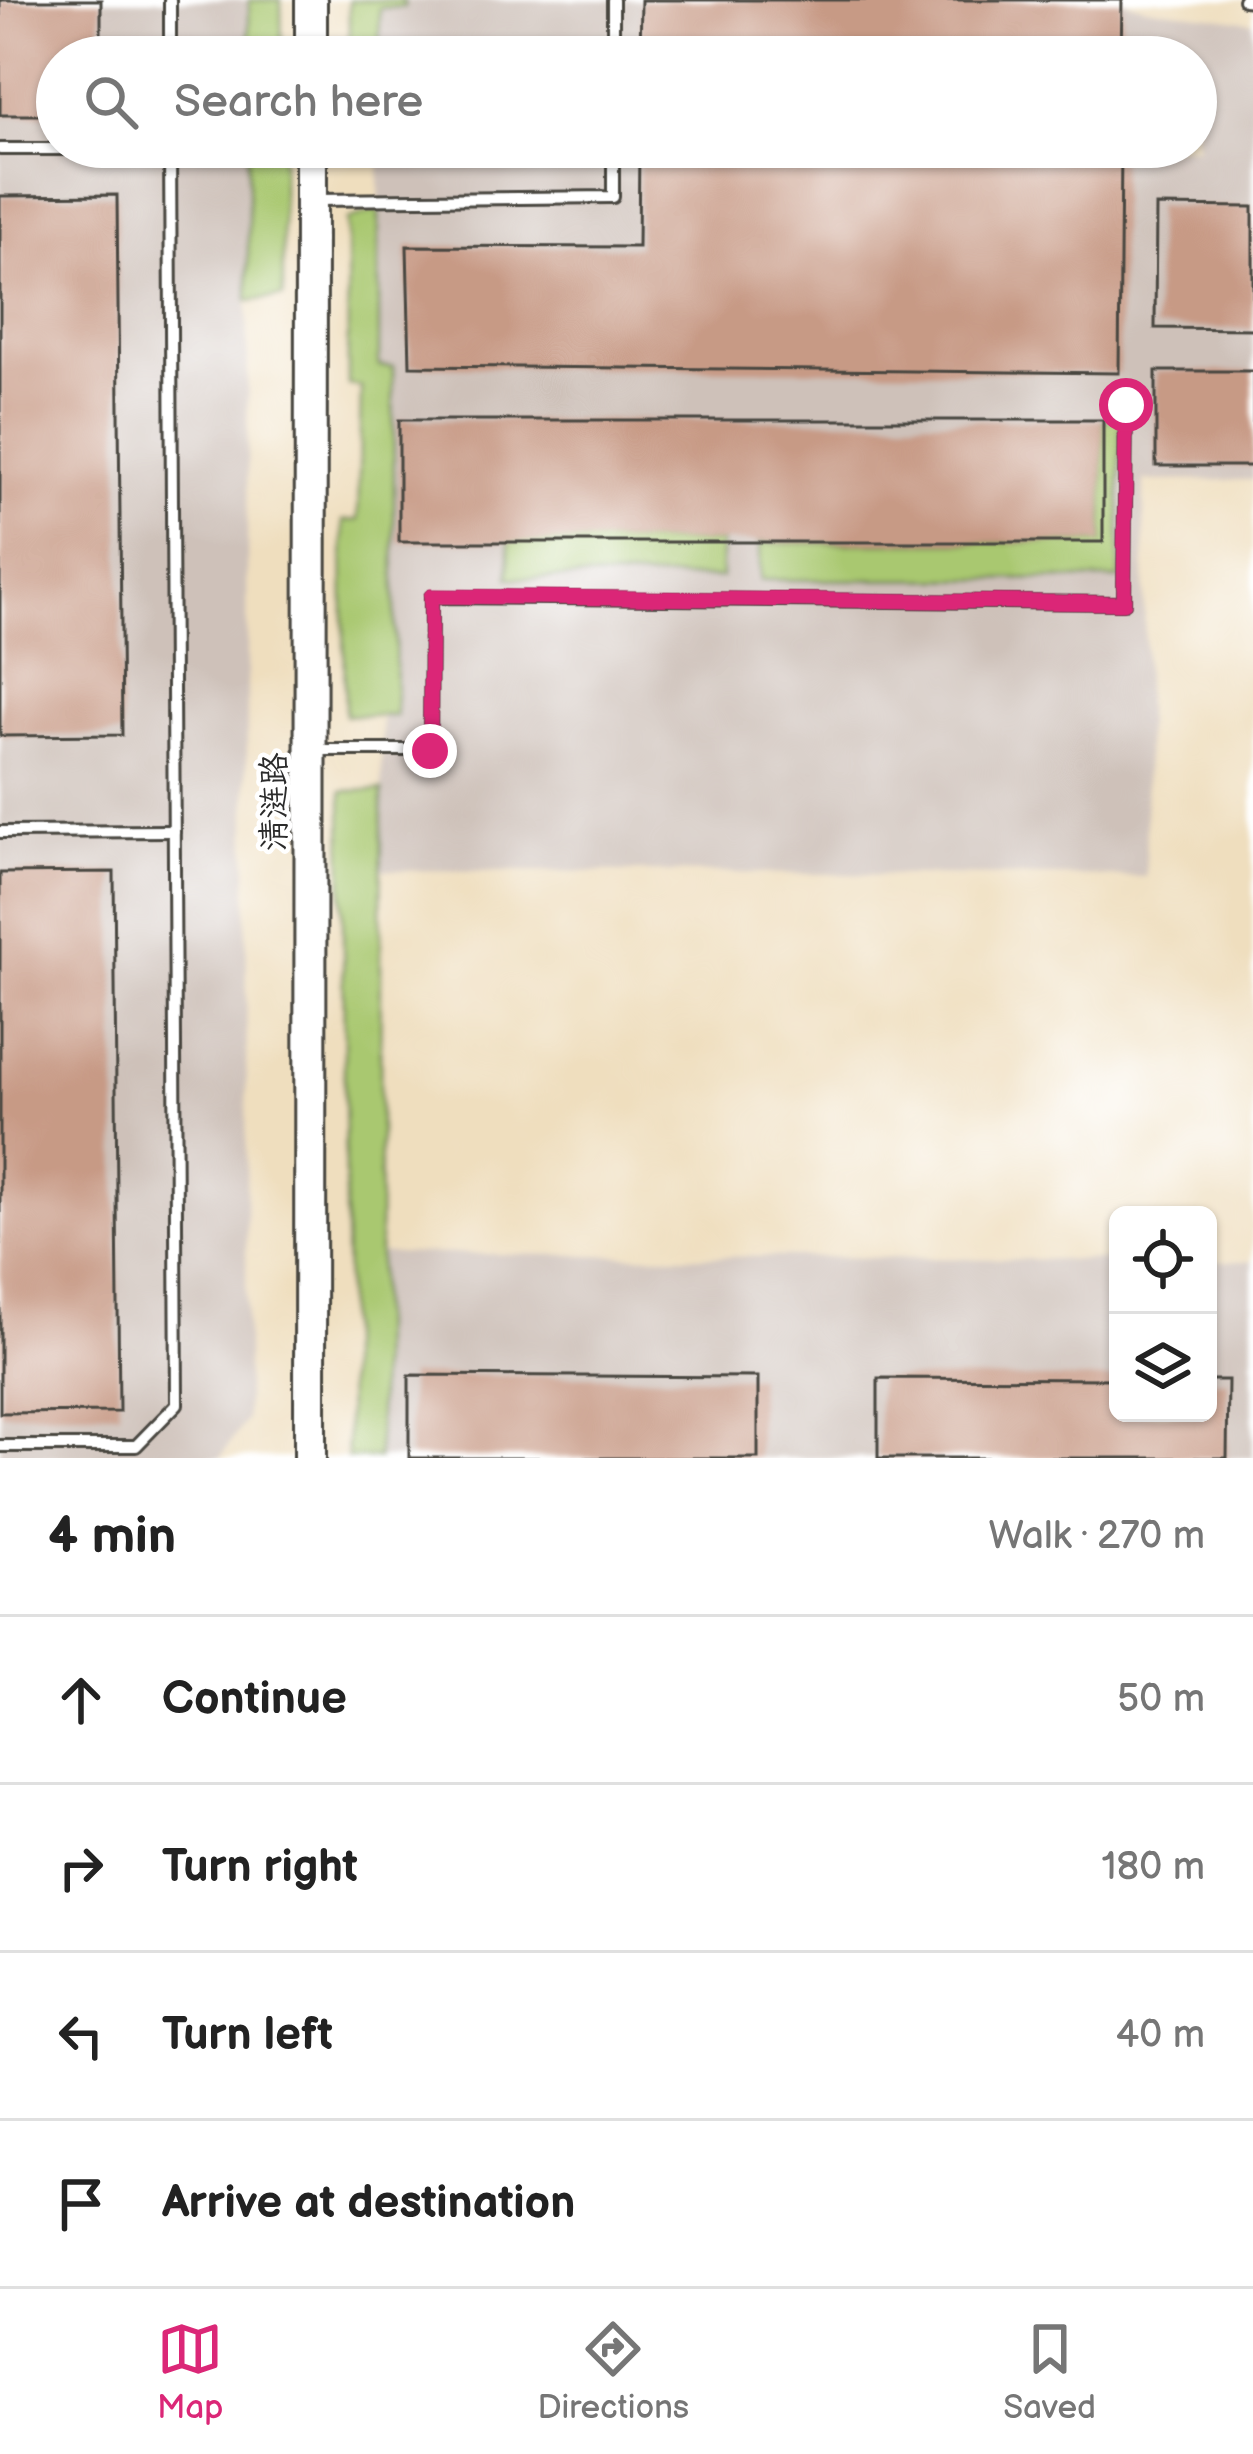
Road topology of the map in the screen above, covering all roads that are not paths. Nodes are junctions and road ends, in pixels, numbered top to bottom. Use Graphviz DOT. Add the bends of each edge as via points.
graph roads {
  1 [pos="170,0"];
  2 [pos="311,0"];
  3 [pos="613,0"];
  4 [pos="170,36"];
  5 [pos="311,36"];
  6 [pos="613,36"];
  7 [pos="0,149"];
  8 [pos="36,149"];
  9 [pos="170,168"];
  10 [pos="311,168"];
  11 [pos="613,168"];
  12 [pos="311,200"];
  13 [pos="1126,405"];
  14 [pos="310,750"];
  15 [pos="174,831"];
  16 [pos="0,832"];
  17 [pos="0,1446"];
  18 [pos="310,1458"];
  1 -- 4 [label="lane"];
  2 -- 5 [label="street"];
  3 -- 6 [label="lane"];
  7 -- 8 [label="lane"];
  9 -- 15 [label="lane"];
  10 -- 12 [label="street, 清涟路"];
  11 -- 12 [label="lane" via="613,197"];
  12 -- 14 [label="street, 清涟路"];
  13 -- 14 [label="lane" via="1124,603 431,596 430,751"];
  14 -- 18 [label="street, 清涟路"];
  15 -- 16 [label="lane"];
  15 -- 17 [label="lane" via="177,1404 136,1446"];
}
